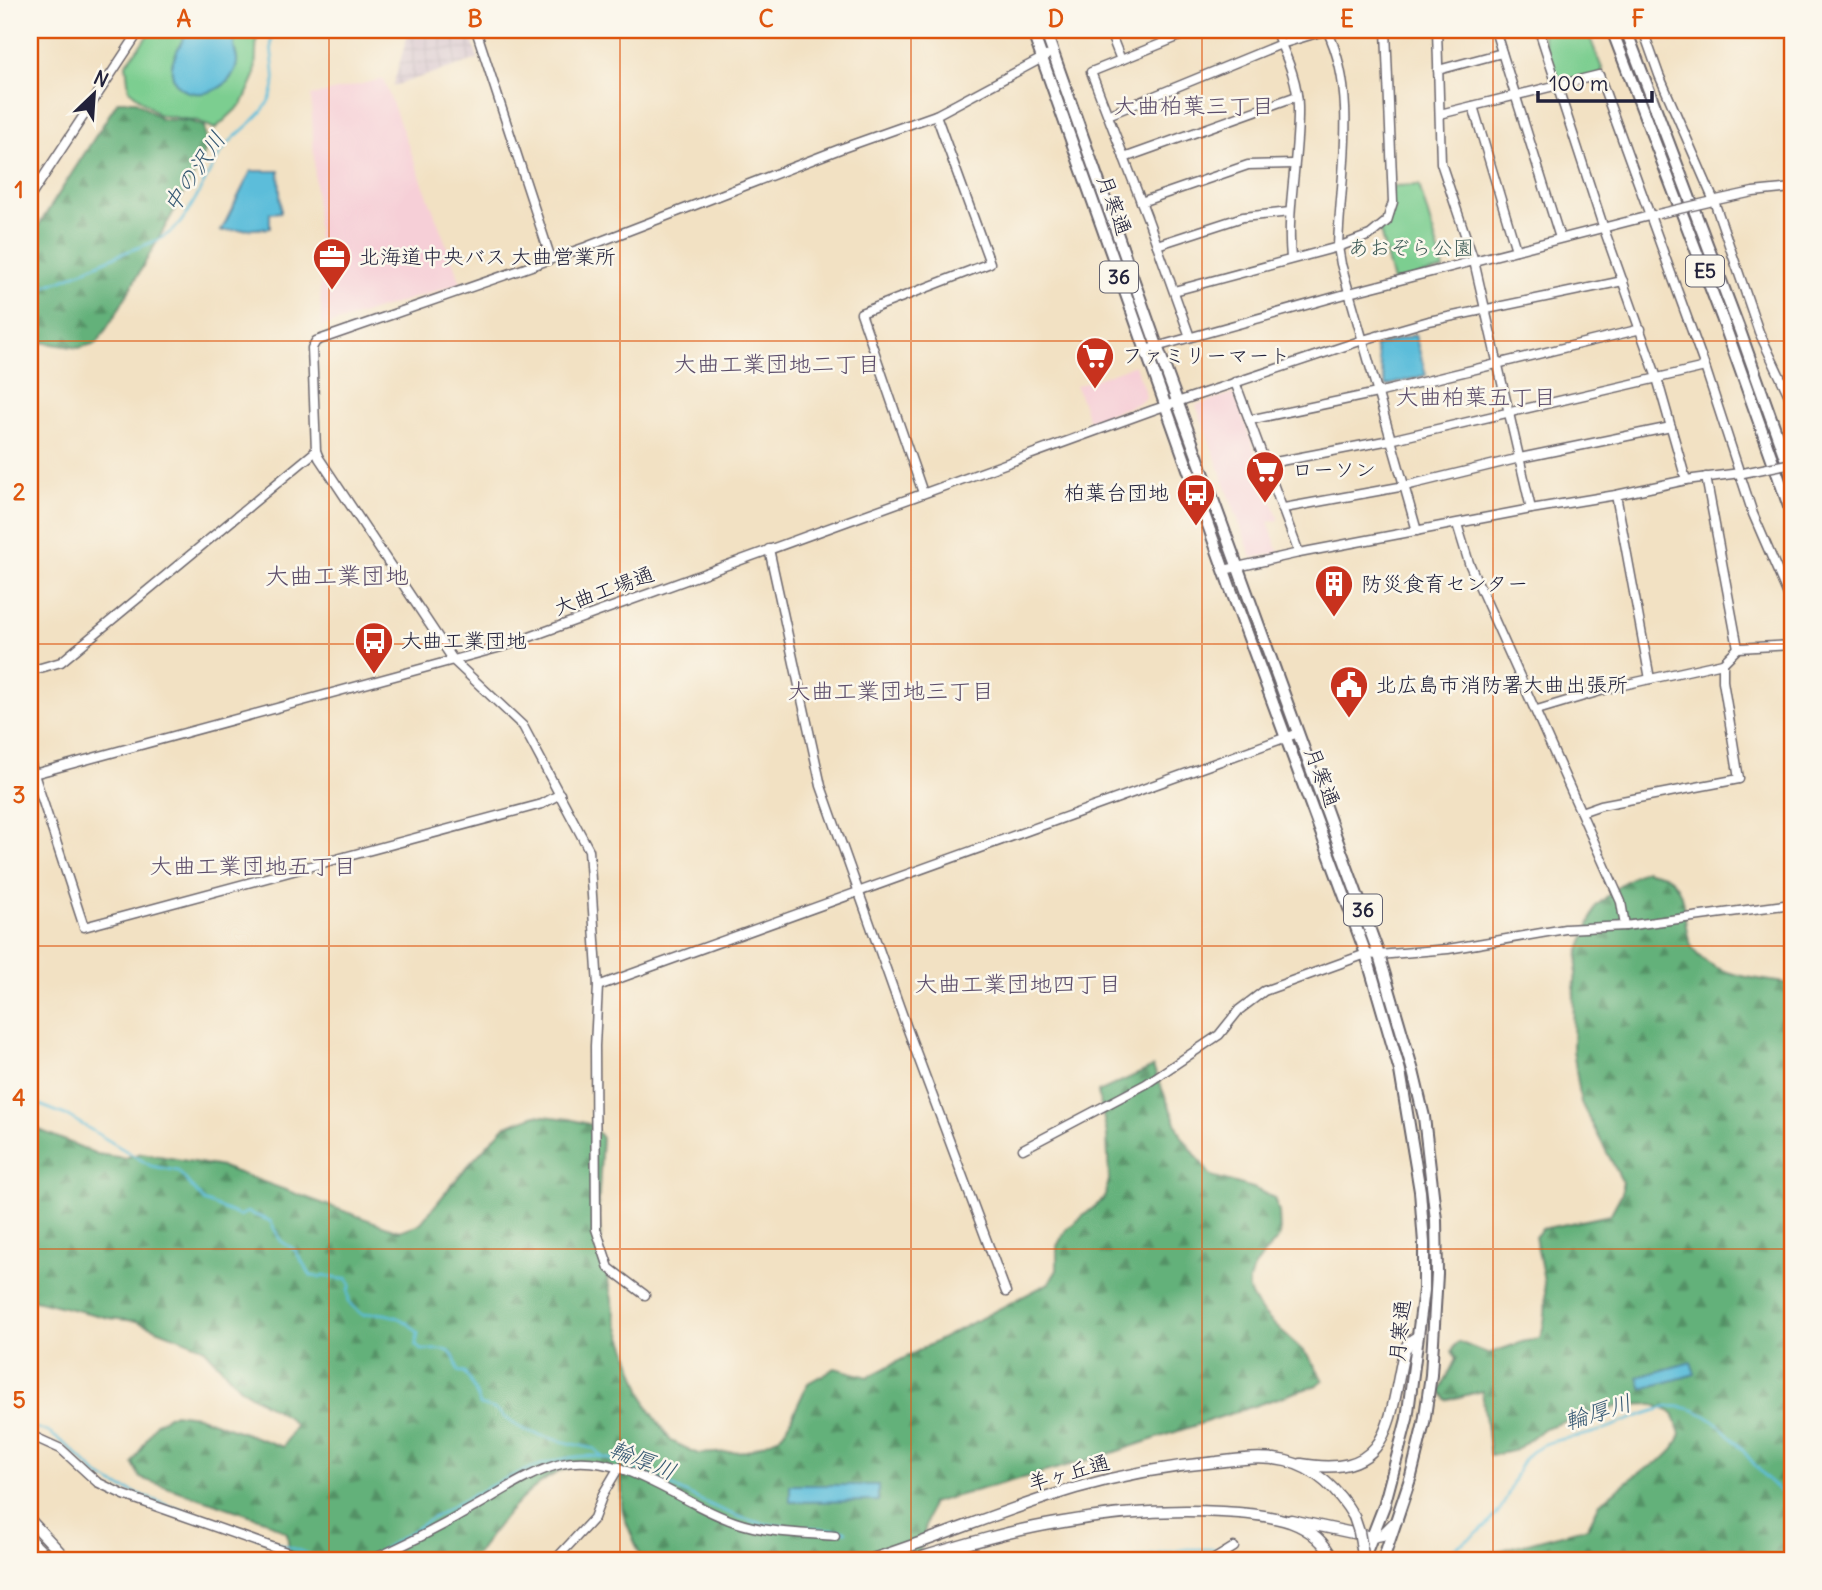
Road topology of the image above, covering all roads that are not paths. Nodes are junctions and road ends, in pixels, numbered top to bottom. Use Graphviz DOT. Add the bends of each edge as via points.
graph roads {
  1 [pos="140,30"];
  2 [pos="476,30"];
  3 [pos="1032,30"];
  4 [pos="1045,30"];
  5 [pos="1109,30"];
  6 [pos="1195,30"];
  7 [pos="1275,30"];
  8 [pos="1327,30"];
  9 [pos="1386,30"];
  10 [pos="1437,30"];
  11 [pos="1495,30"];
  12 [pos="1538,30"];
  13 [pos="1612,30"];
  14 [pos="1626,30"];
  15 [pos="1643,30"];
  16 [pos="1281,44"];
  17 [pos="1502,52"];
  18 [pos="1047,56"];
  19 [pos="1121,60"];
  20 [pos="1438,70"];
  21 [pos="1556,84"];
  22 [pos="1515,95"];
  23 [pos="1297,96"];
  24 [pos="1472,106"];
  25 [pos="1440,114"];
  26 [pos="936,115"];
  27 [pos="1108,115"];
  28 [pos="1124,158"];
  29 [pos="1294,164"];
  30 [pos="1792,188"];
  31 [pos="30,197"];
  32 [pos="1712,201"];
  33 [pos="1141,202"];
  34 [pos="1290,212"];
  35 [pos="1654,215"];
  36 [pos="1604,229"];
  37 [pos="1560,238"];
  38 [pos="1157,245"];
  39 [pos="1338,247"];
  40 [pos="1516,250"];
  41 [pos="1291,258"];
  42 [pos="551,259"];
  43 [pos="1474,261"];
  44 [pos="1623,281"];
  45 [pos="1174,291"];
  46 [pos="1349,293"];
  47 [pos="1485,309"];
  48 [pos="1641,329"];
  49 [pos="1190,337"];
  50 [pos="1363,340"];
  51 [pos="1151,348"];
  52 [pos="1498,364"];
  53 [pos="1705,367"];
  54 [pos="1657,378"];
  55 [pos="1236,383"];
  56 [pos="1377,393"];
  57 [pos="1178,401"];
  58 [pos="1792,402"];
  59 [pos="1166,405"];
  60 [pos="1509,411"];
  61 [pos="1249,420"];
  62 [pos="1671,427"];
  63 [pos="1390,440"];
  64 [pos="316,451"];
  65 [pos="1520,458"];
  66 [pos="1792,463"];
  67 [pos="1265,464"];
  68 [pos="1740,473"];
  69 [pos="1706,477"];
  70 [pos="1792,477"];
  71 [pos="1686,480"];
  72 [pos="1405,486"];
  73 [pos="923,493"];
  74 [pos="1616,495"];
  75 [pos="1284,508"];
  76 [pos="1531,509"];
  77 [pos="1792,515"];
  78 [pos="1457,524"];
  79 [pos="1417,531"];
  80 [pos="769,549"];
  81 [pos="1299,553"];
  82 [pos="1237,566"];
  83 [pos="1224,570"];
  84 [pos="1792,604"];
  85 [pos="1792,645"];
  86 [pos="1738,648"];
  87 [pos="454,661"];
  88 [pos="1723,663"];
  89 [pos="30,671"];
  90 [pos="1650,679"];
  91 [pos="1537,710"];
  92 [pos="1292,735"];
  93 [pos="30,762"];
  94 [pos="32,774"];
  95 [pos="560,794"];
  96 [pos="1581,812"];
  97 [pos="858,892"];
  98 [pos="1792,904"];
  99 [pos="1625,926"];
  100 [pos="1366,954"];
  101 [pos="1379,956"];
  102 [pos="598,986"];
  103 [pos="1023,1149"];
  104 [pos="1006,1292"];
  105 [pos="645,1295"];
  106 [pos="1418,1337"];
  107 [pos="30,1435"];
  108 [pos="1287,1461"];
  109 [pos="619,1468"];
  110 [pos="1277,1519"];
  111 [pos="30,1520"];
  112 [pos="1398,1520"];
  113 [pos="835,1536"];
  114 [pos="1372,1537"];
  115 [pos="30,1540"];
  116 [pos="1234,1546"];
  117 [pos="50,1560"];
  118 [pos="67,1560"];
  119 [pos="309,1560"];
  120 [pos="371,1560"];
  121 [pos="555,1560"];
  122 [pos="869,1560"];
  123 [pos="912,1560"];
  124 [pos="1213,1560"];
  125 [pos="1333,1560"];
  126 [pos="1363,1560"];
  127 [pos="1383,1560"];
  1 -- 31 [label="street"];
  2 -- 42 [label="street"];
  3 -- 18 [label="highway, 月寒通 / 36"];
  4 -- 18 [label="highway, 月寒通 / 36"];
  5 -- 19 [label="street"];
  6 -- 19 [label="street"];
  7 -- 16 [label="street"];
  8 -- 16 [label="street"];
  8 -- 39 [label="street" via="1343,80 1345,115"];
  9 -- 39 [label="street" via="1393,202 1387,221 1370,235"];
  10 -- 20 [label="street"];
  11 -- 17 [label="street"];
  12 -- 21 [label="street"];
  13 -- 77 [label="highway, E5"];
  14 -- 70 [label="highway, E5"];
  15 -- 32 [label="street"];
  16 -- 23 [label="street"];
  16 -- 27 [label="street"];
  17 -- 20 [label="street"];
  17 -- 22 [label="street"];
  18 -- 26 [label="street"];
  18 -- 51 [label="highway, 月寒通 / 36"];
  19 -- 27 [label="street" via="1091,72"];
  20 -- 25 [label="street"];
  21 -- 22 [label="street"];
  21 -- 35 [label="street" via="1599,75"];
  21 -- 36 [label="street"];
  22 -- 24 [label="street"];
  22 -- 37 [label="street"];
  23 -- 28 [label="street"];
  23 -- 29 [label="street"];
  24 -- 25 [label="street"];
  24 -- 40 [label="street"];
  25 -- 43 [label="street" via="1441,163"];
  26 -- 42 [label="street"];
  26 -- 73 [label="street" via="990,263 861,313"];
  27 -- 28 [label="street"];
  28 -- 33 [label="street"];
  29 -- 33 [label="street" via="1248,165"];
  29 -- 34 [label="street"];
  30 -- 32 [label="street"];
  32 -- 35 [label="street, bridge"];
  32 -- 58 [label="street" via="1747,302"];
  33 -- 38 [label="street"];
  34 -- 38 [label="street" via="1243,217"];
  34 -- 41 [label="street"];
  35 -- 36 [label="street"];
  35 -- 53 [label="street"];
  36 -- 37 [label="street"];
  36 -- 44 [label="street"];
  37 -- 40 [label="street"];
  38 -- 45 [label="street"];
  39 -- 41 [label="street"];
  39 -- 46 [label="street"];
  40 -- 43 [label="street"];
  41 -- 45 [label="street"];
  42 -- 64 [label="street" via="316,341 312,348"];
  43 -- 46 [label="street"];
  43 -- 47 [label="street"];
  44 -- 47 [label="street, 大曲工場通"];
  44 -- 48 [label="street"];
  45 -- 49 [label="street"];
  46 -- 49 [label="street"];
  46 -- 50 [label="street"];
  47 -- 50 [label="street, 大曲工場通"];
  47 -- 52 [label="street"];
  48 -- 52 [label="street"];
  48 -- 54 [label="street"];
  49 -- 51 [label="street"];
  50 -- 55 [label="street, 大曲工場通"];
  50 -- 56 [label="street"];
  51 -- 57 [label="highway, 月寒通 / 36"];
  51 -- 59 [label="highway, 月寒通 / 36"];
  52 -- 56 [label="street"];
  52 -- 60 [label="street"];
  53 -- 54 [label="street"];
  53 -- 68 [label="street"];
  54 -- 60 [label="street"];
  54 -- 62 [label="street"];
  55 -- 57 [label="street, 大曲工場通"];
  55 -- 61 [label="street"];
  56 -- 61 [label="street"];
  56 -- 63 [label="street"];
  57 -- 59 [label="street, 大曲工場通"];
  57 -- 82 [label="highway, 月寒通 / 36"];
  59 -- 73 [label="street, 大曲工場通"];
  59 -- 83 [label="highway, 月寒通 / 36"];
  60 -- 63 [label="street"];
  60 -- 65 [label="street"];
  61 -- 67 [label="street"];
  62 -- 65 [label="street"];
  62 -- 71 [label="street"];
  63 -- 67 [label="street"];
  63 -- 72 [label="street"];
  64 -- 87 [label="street"];
  64 -- 89 [label="street" via="61,662"];
  65 -- 72 [label="street"];
  65 -- 76 [label="street"];
  66 -- 68 [label="street, bridge"];
  67 -- 75 [label="street"];
  68 -- 69 [label="street"];
  68 -- 84 [label="street"];
  69 -- 71 [label="street"];
  69 -- 86 [label="street"];
  71 -- 74 [label="street"];
  72 -- 75 [label="street"];
  72 -- 79 [label="street"];
  73 -- 80 [label="street, 大曲工場通"];
  74 -- 76 [label="street"];
  74 -- 90 [label="street"];
  75 -- 81 [label="street"];
  76 -- 78 [label="street"];
  78 -- 79 [label="street"];
  78 -- 91 [label="street" via="1469,563"];
  79 -- 81 [label="street"];
  80 -- 87 [label="street, 大曲工場通"];
  80 -- 97 [label="street" via="821,786"];
  81 -- 82 [label="street"];
  82 -- 83 [label="street"];
  82 -- 92 [label="highway, 月寒通 / 36"];
  83 -- 92 [label="highway, 月寒通 / 36"];
  85 -- 86 [label="street"];
  86 -- 88 [label="street"];
  87 -- 94 [label="street, 大曲工場通"];
  87 -- 95 [label="street" via="523,726"];
  88 -- 90 [label="street"];
  88 -- 96 [label="street" via="1738,779"];
  90 -- 91 [label="street"];
  91 -- 96 [label="street"];
  92 -- 97 [label="street"];
  92 -- 100 [label="highway, 月寒通 / 36"];
  92 -- 101 [label="highway, 月寒通 / 36"];
  93 -- 94 [label="street"];
  94 -- 95 [label="street" via="83,927 542,804"];
  95 -- 102 [label="street" via="589,850"];
  96 -- 99 [label="street" via="1621,902"];
  97 -- 102 [label="street"];
  97 -- 104 [label="street"];
  98 -- 99 [label="street"];
  99 -- 101 [label="street" via="1565,929"];
  100 -- 101 [label="street"];
  100 -- 103 [label="street" via="1264,991 1239,1010 1219,1035 1146,1084"];
  100 -- 106 [label="highway, 月寒通 / 36" via="1400,1071 1420,1191 1424,1290"];
  101 -- 112 [label="highway, 月寒通 / 36" via="1424,1117 1436,1220 1431,1375 1424,1423"];
  102 -- 105 [label="street" via="594,1046 596,1229 609,1268"];
  106 -- 108 [label="main road, 羊ヶ丘通" via="1404,1352 1391,1419 1376,1448 1345,1465 1318,1467"];
  106 -- 114 [label="highway, 月寒通 / 36" via="1407,1419"];
  107 -- 119 [label="street" via="61,1449 97,1482 124,1495"];
  108 -- 122 [label="main road, 羊ヶ丘通" via="1258,1458 1188,1464 1076,1488"];
  108 -- 126 [label="main road, 羊ヶ丘通, bridge" via="1332,1487 1344,1501 1354,1517"];
  109 -- 113 [label="street" via="732,1521 775,1532"];
  109 -- 120 [label="street" via="587,1461 559,1464"];
  109 -- 121 [label="street" via="594,1518"];
  110 -- 114 [label="main road, 羊ヶ丘通"];
  110 -- 123 [label="main road, 羊ヶ丘通" via="1214,1512 1140,1512 1056,1523"];
  110 -- 125 [label="main road, 羊ヶ丘通" via="1308,1531"];
  111 -- 118 [label="main road"];
  112 -- 114 [label="main road"];
  112 -- 127 [label="highway, 月寒通 / 36"];
  114 -- 126 [label="highway, 月寒通 / 36"];
  115 -- 117 [label="main road"];
  116 -- 124 [label="street"];
}
